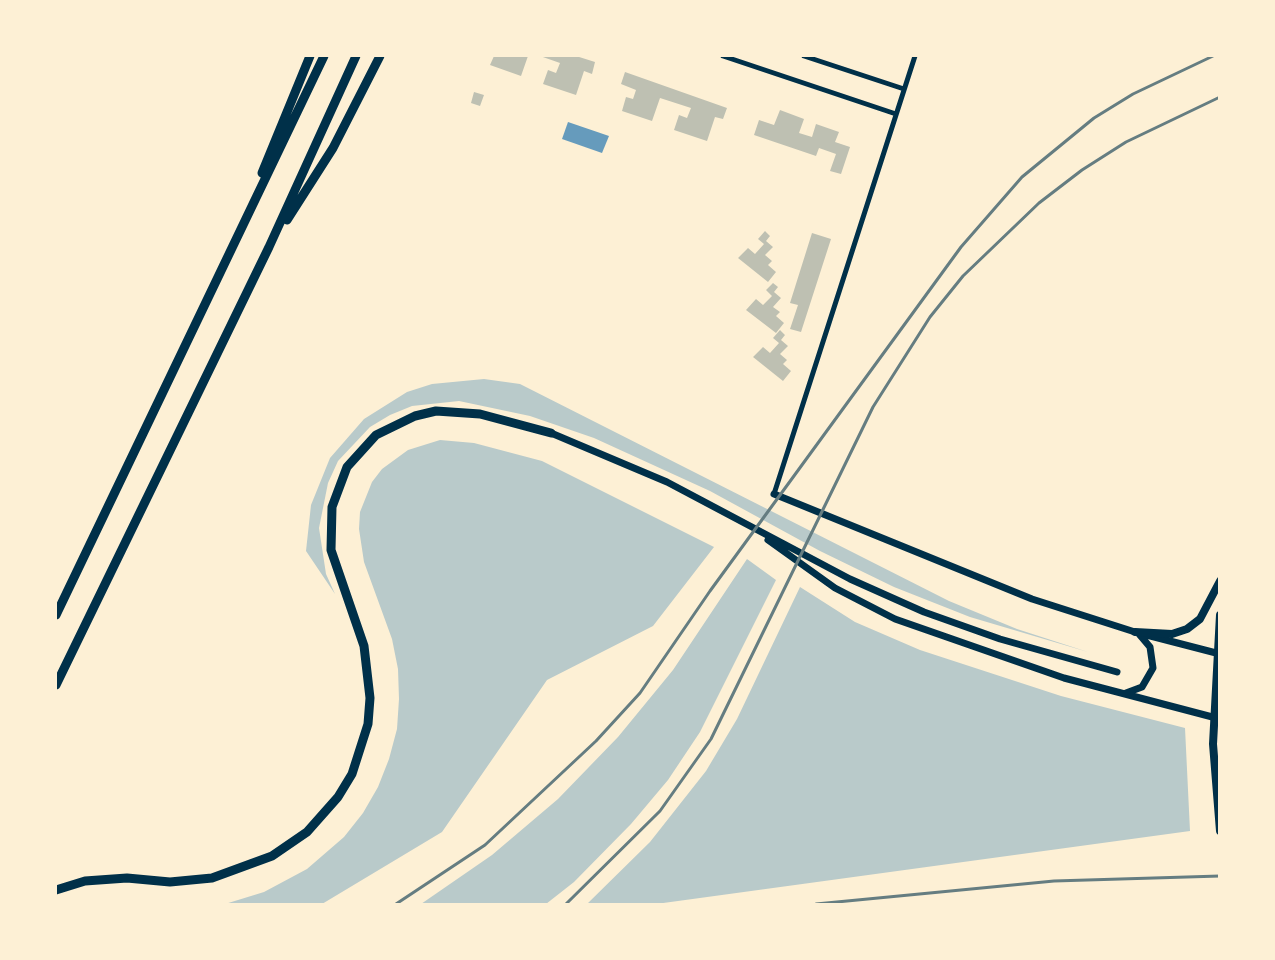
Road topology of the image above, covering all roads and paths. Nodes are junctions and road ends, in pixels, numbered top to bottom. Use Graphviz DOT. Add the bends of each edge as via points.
graph roads {
  1 [pos="310,56"];
  2 [pos="324,56"];
  3 [pos="356,56"];
  4 [pos="380,56"];
  5 [pos="723,56"];
  6 [pos="804,56"];
  7 [pos="915,56"];
  8 [pos="904,89"];
  9 [pos="896,114"];
  10 [pos="269,247"];
  11 [pos="216,281"];
  12 [pos="551,433"];
  13 [pos="774,494"];
  14 [pos="742,521"];
  15 [pos="1220,581"];
  16 [pos="56,615"];
  17 [pos="1220,615"];
  18 [pos="1135,632"];
  19 [pos="1218,654"];
  20 [pos="1117,672"];
  21 [pos="56,685"];
  22 [pos="1117,693"];
  23 [pos="1216,718"];
  24 [pos="1220,831"];
  25 [pos="56,890"];
  1 -- 11 [label="highway"];
  2 -- 11 [label="highway"];
  3 -- 10 [label="highway"];
  4 -- 10 [label="highway" via="333,147"];
  5 -- 9 [label="street"];
  6 -- 8 [label="street"];
  7 -- 8 [label="street"];
  8 -- 9 [label="street"];
  9 -- 13 [label="street"];
  10 -- 21 [label="highway"];
  11 -- 16 [label="highway"];
  12 -- 14 [label="street" via="648,473"];
  12 -- 25 [label="highway" via="480,414 436,411 405,420 376,435 347,466 332,507 331,550 364,646 370,698 368,724 352,774 338,797 307,832 262,860 213,878 85,881"];
  13 -- 18 [label="street" via="987,582"];
  14 -- 20 [label="street" via="850,579 924,612 1000,639"];
  14 -- 22 [label="street" via="835,588 895,620"];
  15 -- 18 [label="main road" via="1200,619 1187,629 1172,634"];
  17 -- 19 [label="main road"];
  18 -- 19 [label="street"];
  18 -- 22 [label="street" via="1150,647 1153,668 1135,692"];
  19 -- 23 [label="main road"];
  22 -- 23 [label="street"];
  23 -- 24 [label="main road" via="1213,744"];
}
